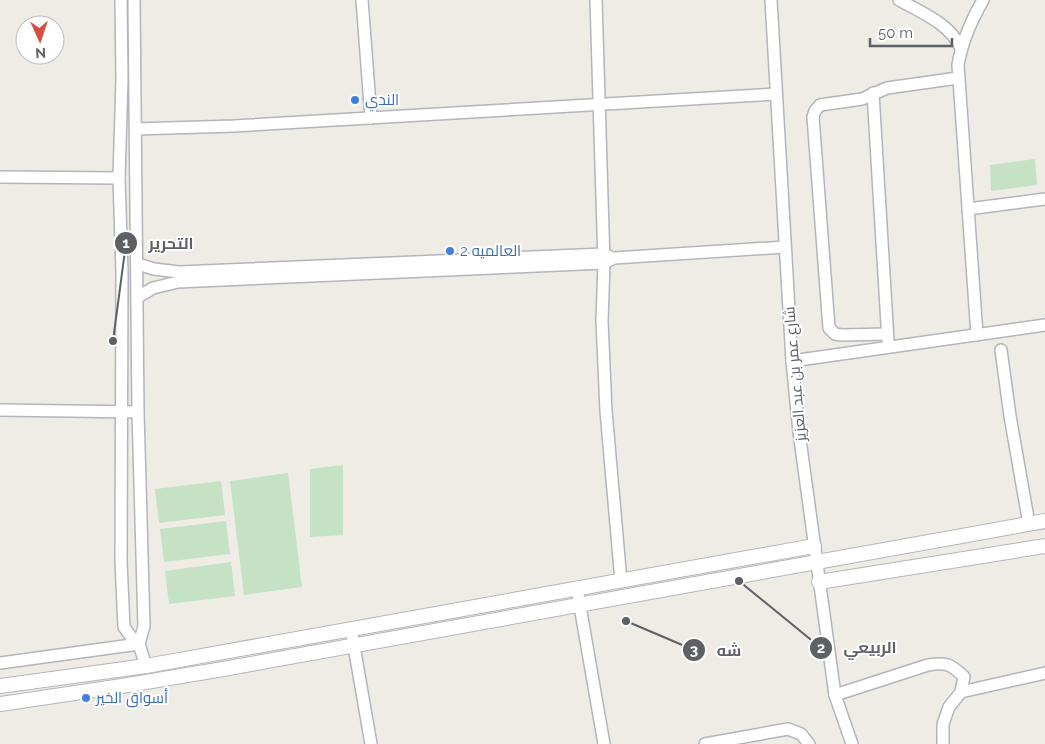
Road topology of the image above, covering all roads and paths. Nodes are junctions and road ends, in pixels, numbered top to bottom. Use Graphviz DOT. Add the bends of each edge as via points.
graph roads {
  1 [pos="121,0"];
  2 [pos="134,0"];
  3 [pos="362,0"];
  4 [pos="596,0"];
  5 [pos="771,0"];
  6 [pos="899,0"];
  7 [pos="983,0"];
  8 [pos="915,4"];
  9 [pos="961,48"];
  10 [pos="958,78"];
  11 [pos="776,94"];
  12 [pos="873,94"];
  13 [pos="599,105"];
  14 [pos="371,118"];
  15 [pos="136,129"];
  16 [pos="0,178"];
  17 [pos="119,178"];
  18 [pos="1045,199"];
  19 [pos="968,209"];
  20 [pos="785,247"];
  21 [pos="607,258"];
  22 [pos="138,264"];
  23 [pos="138,298"];
  24 [pos="1045,325"];
  25 [pos="887,334"];
  26 [pos="977,335"];
  27 [pos="888,348"];
  28 [pos="1001,350"];
  29 [pos="792,361"];
  30 [pos="0,410"];
  31 [pos="121,411"];
  32 [pos="138,412"];
  33 [pos="1045,521"];
  34 [pos="1029,524"];
  35 [pos="814,546"];
  36 [pos="1045,546"];
  37 [pos="816,563"];
  38 [pos="621,581"];
  39 [pos="819,582"];
  40 [pos="577,589"];
  41 [pos="580,605"];
  42 [pos="351,629"];
  43 [pos="139,644"];
  44 [pos="354,645"];
  45 [pos="0,663"];
  46 [pos="146,666"];
  47 [pos="119,670"];
  48 [pos="1045,673"];
  49 [pos="0,686"];
  50 [pos="122,686"];
  51 [pos="961,692"];
  52 [pos="835,695"];
  53 [pos="0,704"];
  54 [pos="371,744"];
  55 [pos="604,744"];
  56 [pos="706,744"];
  57 [pos="809,744"];
  58 [pos="852,744"];
  59 [pos="943,744"];
  1 -- 17 [label="street"];
  2 -- 15 [label="street"];
  3 -- 14 [label="street"];
  4 -- 13 [label="street"];
  5 -- 11 [label="street, شارع عمر بن عبد العزيز"];
  6 -- 8 [label="street"];
  7 -- 9 [label="street"];
  8 -- 9 [label="street" via="949,29"];
  9 -- 10 [label="street"];
  10 -- 12 [label="street" via="886,88"];
  10 -- 19 [label="street"];
  11 -- 13 [label="street"];
  11 -- 20 [label="street, شارع عمر بن عبد العزيز"];
  12 -- 25 [label="street"];
  12 -- 25 [label="street" via="862,99 820,105 813,117 829,328 842,335"];
  13 -- 14 [label="street"];
  13 -- 21 [label="street"];
  14 -- 15 [label="street"];
  15 -- 22 [label="street"];
  16 -- 17 [label="street"];
  17 -- 31 [label="street"];
  18 -- 19 [label="street"];
  19 -- 26 [label="street"];
  20 -- 21 [label="street"];
  20 -- 29 [label="street, شارع عمر بن عبد العزيز"];
  21 -- 22 [label="street" via="179,272"];
  21 -- 23 [label="street" via="178,282 153,288"];
  21 -- 38 [label="street" via="602,321 606,411"];
  22 -- 23 [label="street"];
  23 -- 32 [label="street"];
  24 -- 26 [label="street"];
  25 -- 27 [label="street"];
  26 -- 27 [label="street"];
  27 -- 29 [label="street"];
  28 -- 34 [label="street"];
  29 -- 35 [label="street, شارع عمر بن عبد العزيز"];
  30 -- 31 [label="street"];
  31 -- 32 [label="street"];
  31 -- 43 [label="street" via="123,622 129,635"];
  32 -- 43 [label="street" via="144,626"];
  33 -- 34 [label="street"];
  34 -- 37 [label="street"];
  35 -- 37 [label="street, شارع عمر بن عبد العزيز"];
  35 -- 38 [label="street"];
  36 -- 39 [label="street"];
  37 -- 39 [label="street, شارع عمر بن عبد العزيز"];
  37 -- 41 [label="street"];
  38 -- 40 [label="street"];
  39 -- 52 [label="street, شارع عمر بن عبد العزيز"];
  40 -- 41 [label="street"];
  40 -- 42 [label="street"];
  41 -- 44 [label="street"];
  41 -- 55 [label="street"];
  42 -- 44 [label="street"];
  42 -- 46 [label="street"];
  43 -- 45 [label="street"];
  43 -- 46 [label="street"];
  44 -- 50 [label="street"];
  44 -- 54 [label="street"];
  46 -- 47 [label="street"];
  47 -- 49 [label="street"];
  47 -- 50 [label="street"];
  48 -- 51 [label="street"];
  50 -- 53 [label="street"];
  51 -- 52 [label="street" via="964,677 954,667 942,663"];
  51 -- 59 [label="street" via="949,707 943,724"];
  52 -- 58 [label="street, شارع عمر بن عبد العزيز"];
  56 -- 57 [label="street" via="788,729 801,734"];
}
